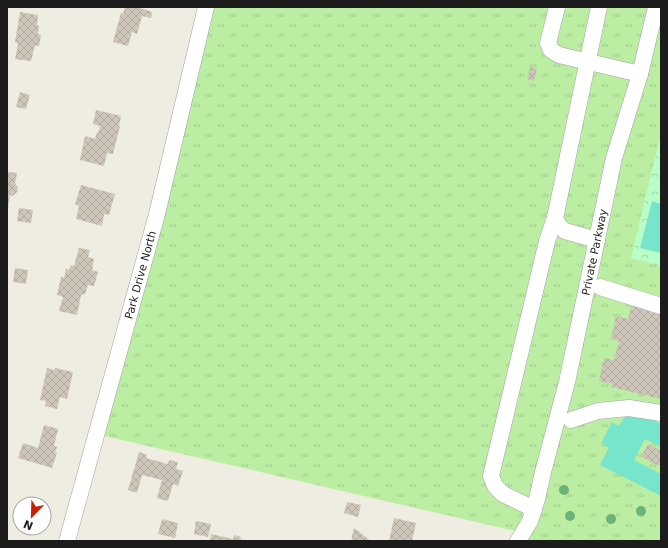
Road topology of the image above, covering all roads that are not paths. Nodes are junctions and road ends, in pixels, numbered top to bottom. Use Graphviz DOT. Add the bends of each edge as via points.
graph roads {
  1 [pos="206,7"];
  2 [pos="557,7"];
  3 [pos="599,7"];
  4 [pos="656,7"];
  5 [pos="588,63"];
  6 [pos="640,74"];
  7 [pos="555,218"];
  8 [pos="597,240"];
  9 [pos="600,287"];
  10 [pos="661,306"];
  11 [pos="661,413"];
  12 [pos="571,420"];
  13 [pos="536,504"];
  14 [pos="67,541"];
  15 [pos="518,541"];
  1 -- 14 [label="street, Park Drive North" via="157,214"];
  2 -- 5 [label="street" via="548,43 551,50 559,55"];
  3 -- 5 [label="street"];
  4 -- 6 [label="street, Private Parkway"];
  5 -- 6 [label="street"];
  5 -- 7 [label="street"];
  6 -- 8 [label="street, Private Parkway" via="614,158"];
  7 -- 8 [label="street" via="565,231"];
  7 -- 13 [label="street" via="491,476 495,486 503,494"];
  8 -- 13 [label="street, Private Parkway" via="567,382"];
  9 -- 10 [label="street"];
  11 -- 12 [label="street" via="629,408 598,411"];
  13 -- 15 [label="street, Private Parkway" via="530,521"];
}
